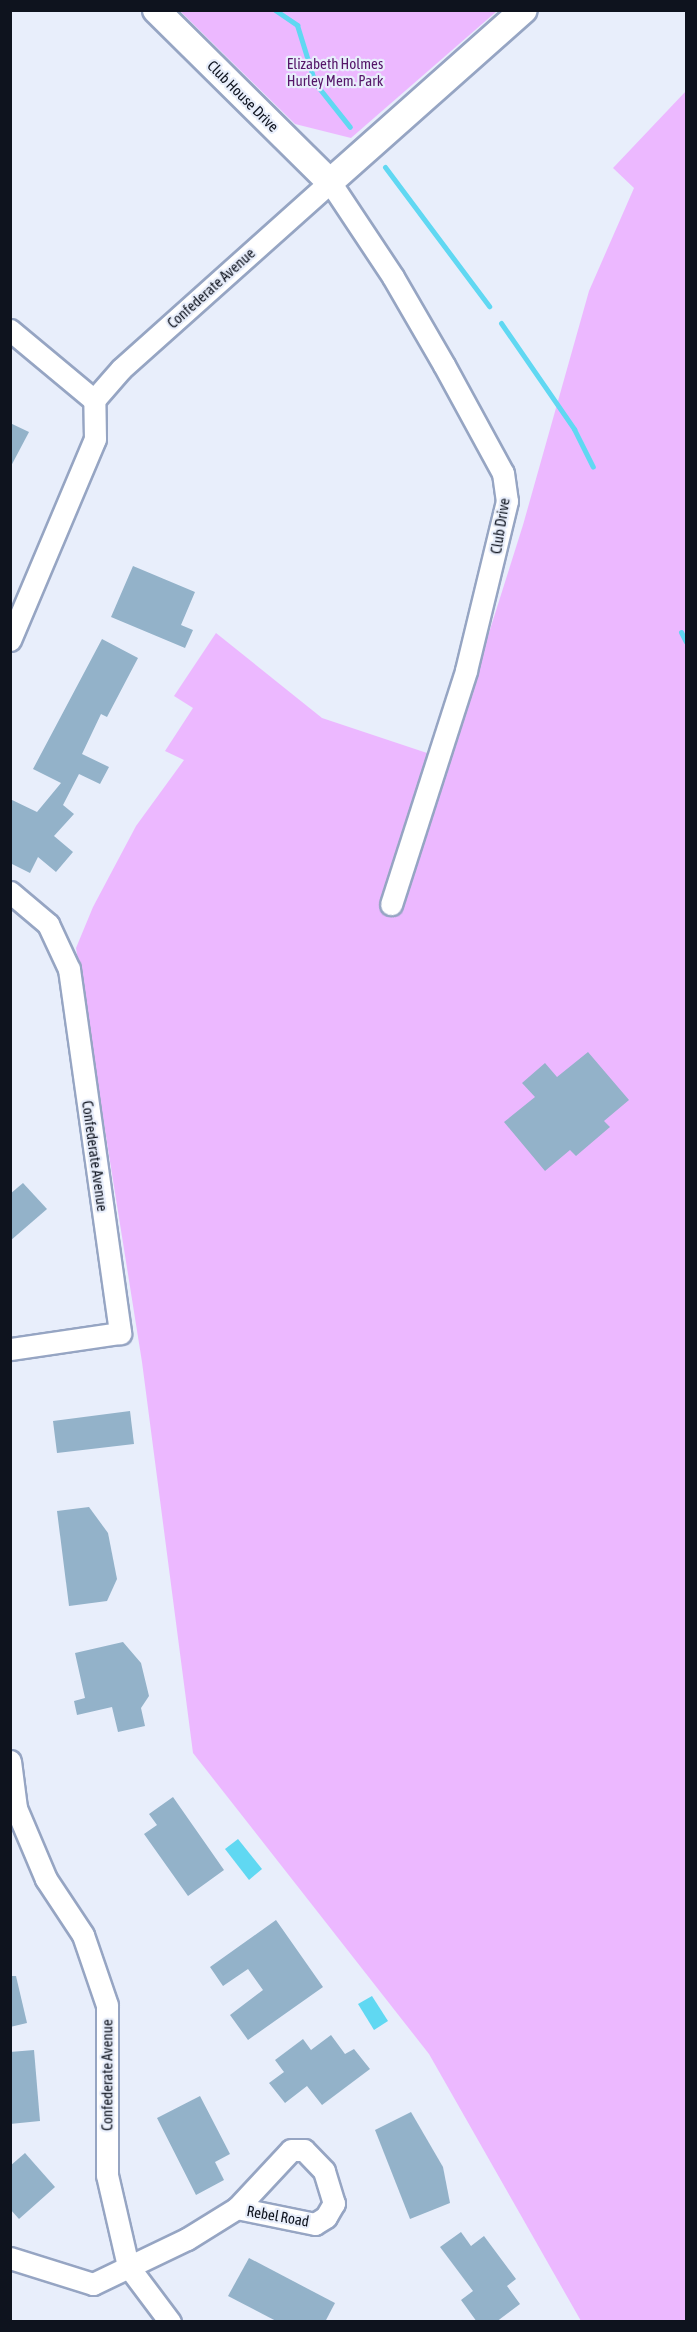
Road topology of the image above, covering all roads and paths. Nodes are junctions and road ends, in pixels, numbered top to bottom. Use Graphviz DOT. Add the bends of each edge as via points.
graph roads {
  1 [pos="156,10"];
  2 [pos="524,10"];
  3 [pos="330,182"];
  4 [pos="10,330"];
  5 [pos="94,400"];
  6 [pos="10,640"];
  7 [pos="10,892"];
  8 [pos="392,904"];
  9 [pos="10,1349"];
  10 [pos="10,1761"];
  11 [pos="237,2208"];
  12 [pos="10,2258"];
  13 [pos="128,2266"];
  14 [pos="170,2322"];
  1 -- 3 [label="street, Club House Drive"];
  2 -- 3 [label="street, Confederate Avenue"];
  3 -- 5 [label="street, Confederate Avenue" via="121,369"];
  3 -- 8 [label="street, Club Drive" via="444,365 503,473 507,501 466,671"];
  4 -- 5 [label="street"];
  5 -- 6 [label="street" via="95,439"];
  7 -- 9 [label="street, Confederate Avenue" via="48,924 69,969 120,1333"];
  10 -- 13 [label="street, Confederate Avenue" via="16,1808 46,1879 83,1935 107,2005 107,2175"];
  11 -- 11 [label="street, Rebel Road" via="291,2150 304,2150 324,2171 334,2203 326,2217 315,2224"];
  11 -- 13 [label="street, Rebel Road" via="187,2239"];
  12 -- 13 [label="street, Rebel Road" via="93,2284"];
  13 -- 14 [label="street, Confederate Avenue"];
}
